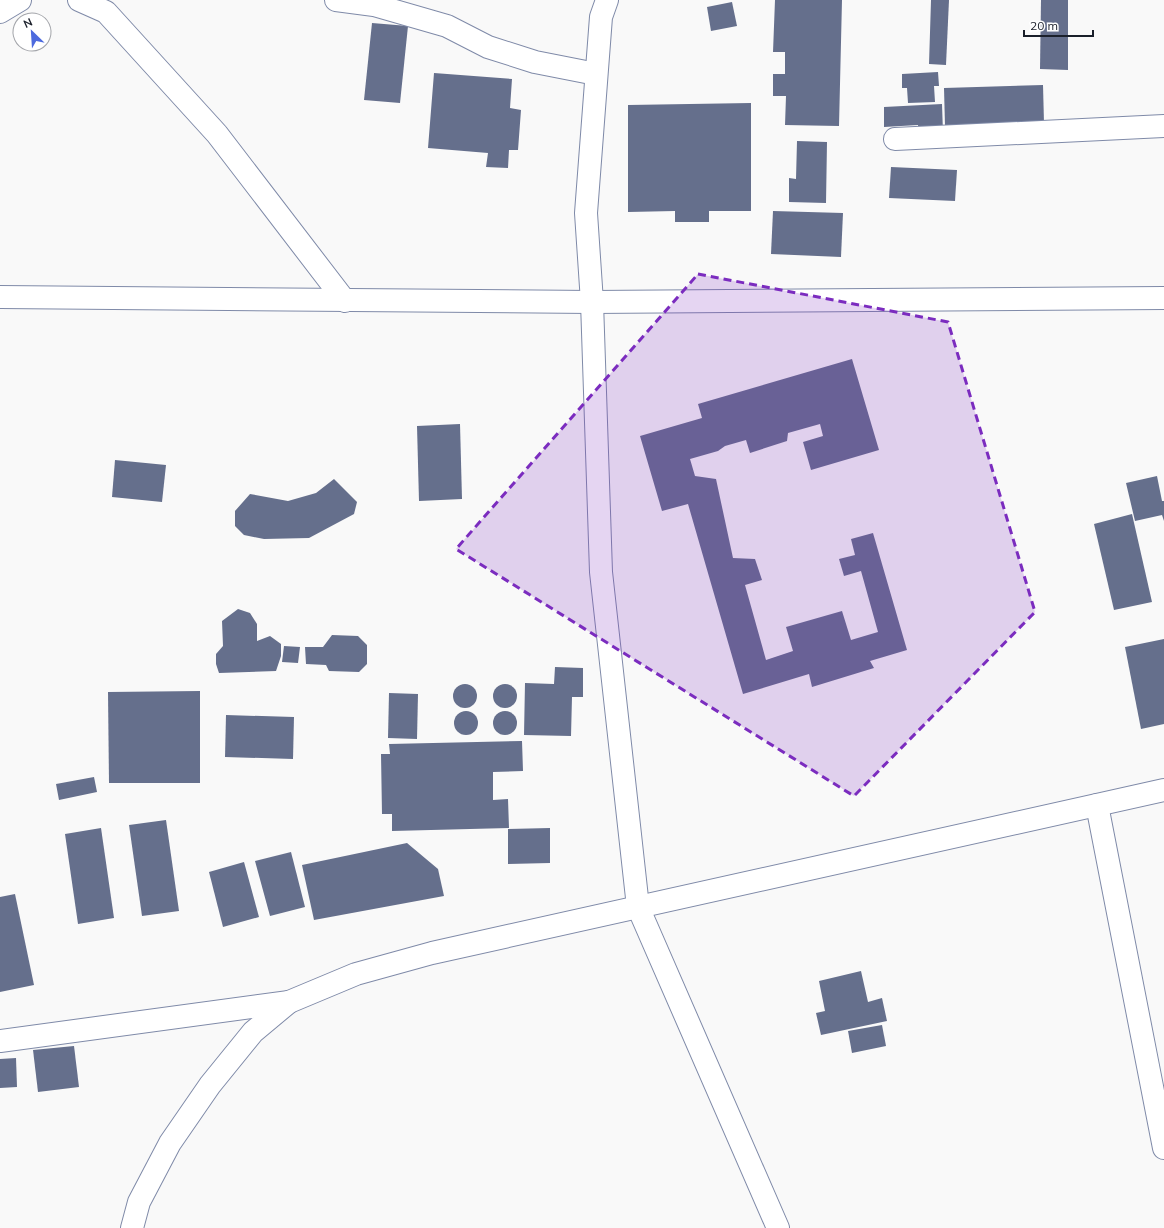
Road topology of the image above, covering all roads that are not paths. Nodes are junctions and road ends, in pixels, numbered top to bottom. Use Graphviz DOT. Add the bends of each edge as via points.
graph roads {
  1 [pos="20,0"];
  2 [pos="79,0"];
  3 [pos="336,0"];
  4 [pos="607,0"];
  5 [pos="0,12"];
  6 [pos="596,74"];
  7 [pos="1164,126"];
  8 [pos="895,140"];
  9 [pos="0,297"];
  10 [pos="1164,298"];
  11 [pos="345,301"];
  12 [pos="592,302"];
  13 [pos="1164,790"];
  14 [pos="1097,805"];
  15 [pos="638,907"];
  16 [pos="289,1002"];
  17 [pos="0,1041"];
  18 [pos="1164,1148"];
  19 [pos="132,1228"];
  20 [pos="778,1228"];
  1 -- 5 [label="street"];
  2 -- 11 [label="street" via="106,12 217,134"];
  3 -- 6 [label="street" via="374,5 447,26 488,47 535,62"];
  4 -- 6 [label="street" via="601,17"];
  6 -- 12 [label="street" via="586,213"];
  7 -- 8 [label="street"];
  9 -- 11 [label="street"];
  10 -- 12 [label="street"];
  11 -- 12 [label="street"];
  12 -- 15 [label="street" via="601,572"];
  13 -- 14 [label="street"];
  14 -- 15 [label="street"];
  14 -- 18 [label="street"];
  15 -- 16 [label="street" via="356,974"];
  15 -- 20 [label="street"];
  16 -- 17 [label="street"];
  16 -- 19 [label="street" via="253,1032 210,1085 170,1143 139,1202"];
}
